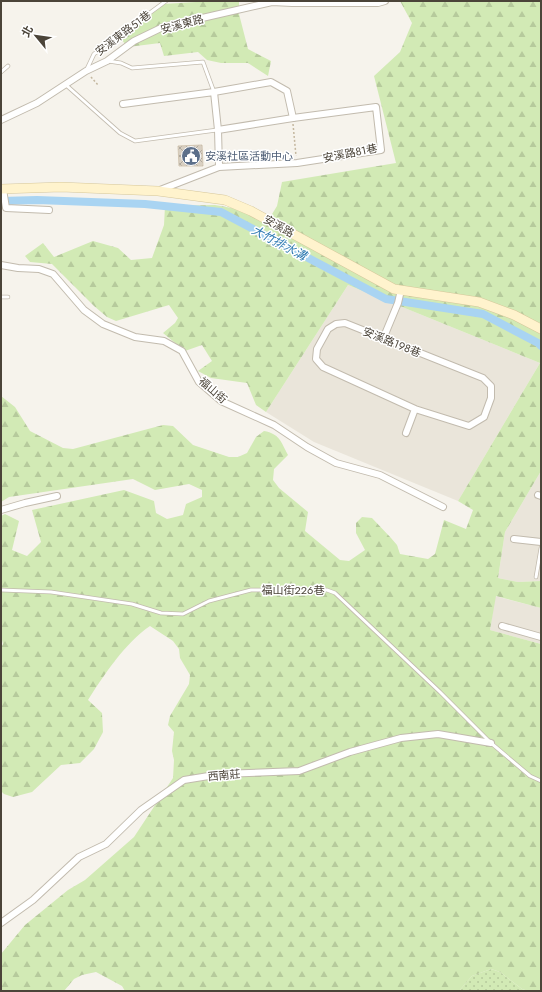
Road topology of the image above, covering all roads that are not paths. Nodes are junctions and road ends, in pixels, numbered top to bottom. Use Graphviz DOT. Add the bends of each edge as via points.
graph roads {
  1 [pos="166,1"];
  2 [pos="272,1"];
  3 [pos="385,1"];
  4 [pos="293,2"];
  5 [pos="107,61"];
  6 [pos="8,66"];
  7 [pos="86,71"];
  8 [pos="1,72"];
  9 [pos="65,84"];
  10 [pos="214,92"];
  11 [pos="123,104"];
  12 [pos="293,118"];
  13 [pos="1,120"];
  14 [pos="218,130"];
  15 [pos="219,167"];
  16 [pos="2,190"];
  17 [pos="158,191"];
  18 [pos="49,210"];
  19 [pos="1,265"];
  20 [pos="401,293"];
  21 [pos="8,297"];
  22 [pos="1,298"];
  23 [pos="541,329"];
  24 [pos="383,339"];
  25 [pos="415,409"];
  26 [pos="406,433"];
  27 [pos="57,496"];
  28 [pos="443,507"];
  29 [pos="1,510"];
  30 [pos="514,539"];
  31 [pos="541,542"];
  32 [pos="541,548"];
  33 [pos="536,577"];
  34 [pos="1,590"];
  35 [pos="502,626"];
  36 [pos="541,637"];
  37 [pos="492,744"];
  38 [pos="541,781"];
  39 [pos="1,923"];
  1 -- 7 [label="lane, 安溪東路51巷" via="94,54"];
  2 -- 4 [label="street, 安溪東路"];
  2 -- 5 [label="street, 安溪東路" via="163,27 134,41"];
  3 -- 4 [label="street, 安溪東路"];
  5 -- 7 [label="street, 安溪東路"];
  5 -- 10 [label="lane" via="132,68 203,62"];
  6 -- 8 [label="lane"];
  7 -- 9 [label="street, 安溪東路"];
  9 -- 13 [label="street, 安溪東路" via="37,103"];
  9 -- 14 [label="lane, 安溪路81巷" via="120,133 135,141"];
  10 -- 11 [label="street"];
  10 -- 12 [label="street" via="271,82 288,91"];
  10 -- 14 [label="street"];
  12 -- 14 [label="street, 安溪路81巷"];
  12 -- 15 [label="street, 安溪路81巷" via="376,107 381,150 296,163"];
  14 -- 15 [label="street"];
  15 -- 17 [label="street, 安溪路81巷"];
  16 -- 17 [label="street, 安溪路" via="61,187"];
  16 -- 18 [label="street" via="6,208"];
  17 -- 20 [label="street, 安溪路" via="225,200 251,211"];
  19 -- 28 [label="street, 福山街" via="39,269 53,274 84,310 103,324 135,337 164,341 182,351 199,382 221,401 274,425 336,463 380,476"];
  20 -- 23 [label="street, 安溪路" via="479,302 514,315"];
  20 -- 24 [label="street"];
  21 -- 22 [label="lane"];
  24 -- 25 [label="street, 安溪路198巷" via="345,323 336,324 328,329 316,349 316,359 323,367"];
  24 -- 25 [label="street, 安溪路198巷" via="483,378 491,386 491,398 484,417 469,426"];
  25 -- 26 [label="street"];
  27 -- 29 [label="street"];
  30 -- 31 [label="street"];
  32 -- 33 [label="lane"];
  34 -- 37 [label="lane, 福山街226巷" via="51,592 132,604 161,613 183,614 209,601 252,590 327,590 340,598"];
  35 -- 36 [label="street"];
  37 -- 38 [label="lane, 福山街226巷" via="530,776"];
  37 -- 39 [label="street, 西南莊" via="438,734 350,752 299,771 221,774 184,780 142,810 106,844 80,858 33,900"];
}
